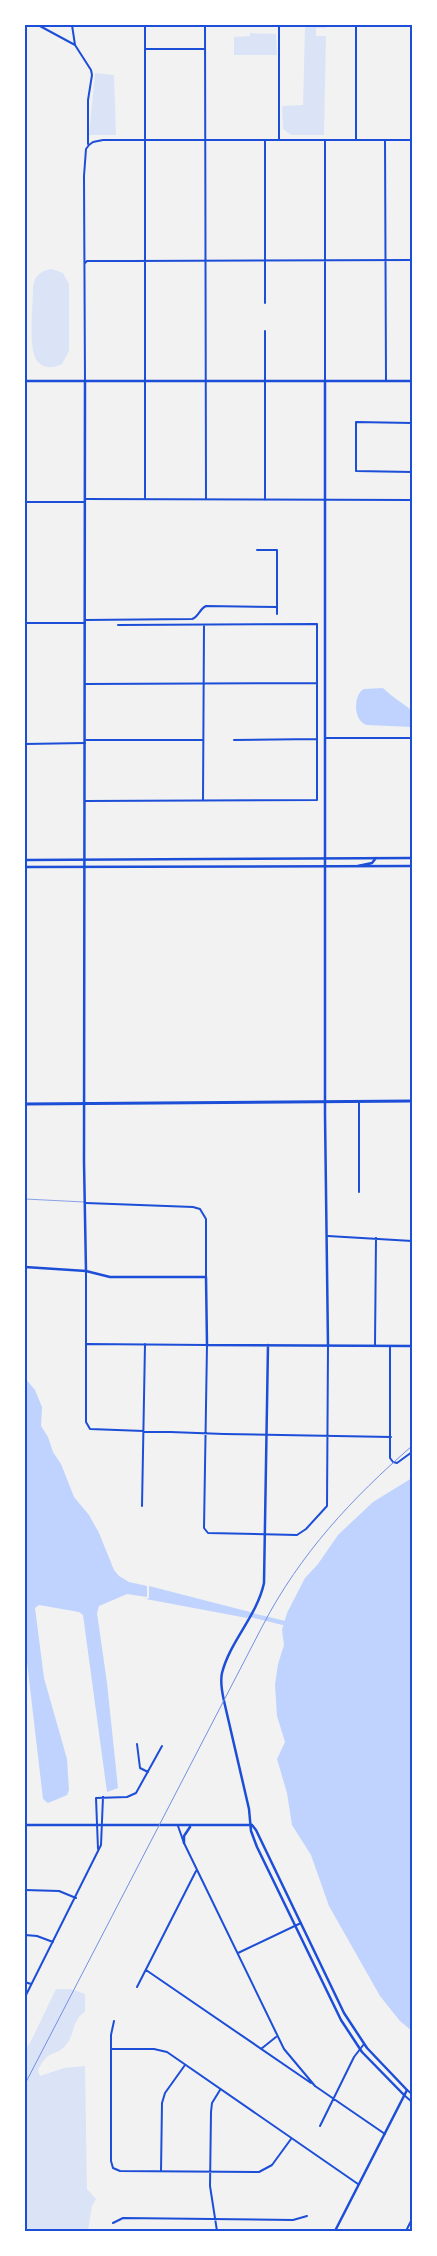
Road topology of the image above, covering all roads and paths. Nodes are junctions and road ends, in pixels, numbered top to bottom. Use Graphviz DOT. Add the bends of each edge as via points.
graph roads {
  1 [pos="38,25"];
  2 [pos="72,25"];
  3 [pos="145,25"];
  4 [pos="205,25"];
  5 [pos="279,25"];
  6 [pos="356,25"];
  7 [pos="75,45"];
  8 [pos="145,49"];
  9 [pos="204,49"];
  10 [pos="145,140"];
  11 [pos="205,140"];
  12 [pos="265,140"];
  13 [pos="280,140"];
  14 [pos="325,140"];
  15 [pos="356,140"];
  16 [pos="385,140"];
  17 [pos="412,140"];
  18 [pos="89,145"];
  19 [pos="265,260"];
  20 [pos="325,260"];
  21 [pos="386,260"];
  22 [pos="412,260"];
  23 [pos="145,261"];
  24 [pos="204,261"];
  25 [pos="85,263"];
  26 [pos="265,304"];
  27 [pos="265,331"];
  28 [pos="205,380"];
  29 [pos="264,380"];
  30 [pos="25,381"];
  31 [pos="85,381"];
  32 [pos="145,381"];
  33 [pos="325,381"];
  34 [pos="386,381"];
  35 [pos="412,381"];
  36 [pos="412,423"];
  37 [pos="412,472"];
  38 [pos="145,499"];
  39 [pos="206,499"];
  40 [pos="265,500"];
  41 [pos="325,500"];
  42 [pos="412,500"];
  43 [pos="85,501"];
  44 [pos="25,502"];
  45 [pos="257,550"];
  46 [pos="277,607"];
  47 [pos="277,614"];
  48 [pos="85,621"];
  49 [pos="25,624"];
  50 [pos="204,624"];
  51 [pos="118,625"];
  52 [pos="318,683"];
  53 [pos="85,684"];
  54 [pos="204,684"];
  55 [pos="325,738"];
  56 [pos="412,738"];
  57 [pos="317,739"];
  58 [pos="203,740"];
  59 [pos="234,740"];
  60 [pos="85,742"];
  61 [pos="25,744"];
  62 [pos="86,800"];
  63 [pos="203,800"];
  64 [pos="376,858"];
  65 [pos="412,858"];
  66 [pos="86,859"];
  67 [pos="327,859"];
  68 [pos="25,860"];
  69 [pos="412,866"];
  70 [pos="25,867"];
  71 [pos="84,867"];
  72 [pos="327,867"];
  73 [pos="354,867"];
  74 [pos="359,1101"];
  75 [pos="412,1101"];
  76 [pos="326,1102"];
  77 [pos="85,1103"];
  78 [pos="25,1104"];
  79 [pos="359,1192"];
  80 [pos="25,1200"];
  81 [pos="86,1202"];
  82 [pos="328,1236"];
  83 [pos="376,1238"];
  84 [pos="412,1241"];
  85 [pos="25,1267"];
  86 [pos="86,1271"];
  87 [pos="206,1277"];
  88 [pos="87,1344"];
  89 [pos="145,1344"];
  90 [pos="207,1344"];
  91 [pos="268,1345"];
  92 [pos="328,1345"];
  93 [pos="375,1346"];
  94 [pos="390,1346"];
  95 [pos="412,1346"];
  96 [pos="144,1432"];
  97 [pos="205,1434"];
  98 [pos="267,1434"];
  99 [pos="329,1435"];
  100 [pos="391,1436"];
  101 [pos="412,1452"];
  102 [pos="142,1506"];
  103 [pos="266,1535"];
  104 [pos="136,1744"];
  105 [pos="162,1746"];
  106 [pos="148,1772"];
  107 [pos="103,1797"];
  108 [pos="25,1825"];
  109 [pos="96,1825"];
  110 [pos="102,1825"];
  111 [pos="252,1825"];
  112 [pos="178,1826"];
  113 [pos="191,1826"];
  114 [pos="184,1843"];
  115 [pos="98,1850"];
  116 [pos="196,1870"];
  117 [pos="25,1890"];
  118 [pos="76,1898"];
  119 [pos="301,1923"];
  120 [pos="295,1926"];
  121 [pos="25,1935"];
  122 [pos="53,1942"];
  123 [pos="237,1954"];
  124 [pos="146,1970"];
  125 [pos="25,1982"];
  126 [pos="32,1984"];
  127 [pos="137,1987"];
  128 [pos="25,1997"];
  129 [pos="114,2021"];
  130 [pos="277,2036"];
  131 [pos="364,2044"];
  132 [pos="111,2049"];
  133 [pos="360,2049"];
  134 [pos="261,2050"];
  135 [pos="185,2065"];
  136 [pos="315,2086"];
  137 [pos="220,2090"];
  138 [pos="407,2090"];
  139 [pos="412,2094"];
  140 [pos="404,2095"];
  141 [pos="333,2099"];
  142 [pos="412,2102"];
  143 [pos="320,2126"];
  144 [pos="386,2134"];
  145 [pos="291,2139"];
  146 [pos="161,2171"];
  147 [pos="210,2172"];
  148 [pos="358,2184"];
  149 [pos="307,2216"];
  150 [pos="215,2219"];
  151 [pos="412,2219"];
  152 [pos="113,2223"];
  153 [pos="217,2231"];
  154 [pos="335,2231"];
  155 [pos="406,2231"];
  1 -- 7 [label="street"];
  2 -- 7 [label="street"];
  3 -- 8 [label="street"];
  4 -- 9 [label="street"];
  5 -- 13 [label="street"];
  6 -- 15 [label="street"];
  7 -- 18 [label="street" via="92,75 88,100"];
  8 -- 9 [label="street"];
  8 -- 10 [label="street"];
  9 -- 11 [label="street"];
  10 -- 11 [label="street"];
  10 -- 18 [label="street" via="103,140"];
  10 -- 23 [label="street"];
  11 -- 12 [label="street"];
  11 -- 24 [label="street"];
  12 -- 13 [label="street"];
  12 -- 19 [label="street"];
  13 -- 14 [label="street"];
  14 -- 15 [label="street"];
  14 -- 20 [label="street"];
  15 -- 16 [label="street"];
  16 -- 17 [label="street"];
  16 -- 21 [label="street"];
  18 -- 25 [label="street" via="85,158"];
  19 -- 20 [label="street"];
  19 -- 24 [label="street"];
  19 -- 26 [label="street"];
  20 -- 21 [label="street"];
  20 -- 33 [label="street"];
  21 -- 22 [label="street"];
  21 -- 34 [label="street"];
  23 -- 24 [label="street"];
  23 -- 25 [label="street"];
  23 -- 32 [label="street"];
  24 -- 28 [label="street"];
  25 -- 31 [label="street"];
  27 -- 29 [label="street"];
  28 -- 29 [label="street"];
  28 -- 32 [label="street"];
  28 -- 39 [label="street"];
  29 -- 33 [label="street"];
  29 -- 40 [label="street"];
  30 -- 31 [label="street"];
  31 -- 32 [label="street"];
  31 -- 43 [label="street"];
  32 -- 38 [label="street"];
  33 -- 34 [label="street"];
  33 -- 41 [label="street"];
  34 -- 35 [label="street"];
  36 -- 37 [label="street" via="356,422 356,471"];
  38 -- 39 [label="street"];
  38 -- 43 [label="street"];
  39 -- 40 [label="street"];
  40 -- 41 [label="street"];
  41 -- 42 [label="street"];
  41 -- 55 [label="street"];
  43 -- 44 [label="street"];
  43 -- 48 [label="street"];
  45 -- 46 [label="street" via="277,550"];
  46 -- 47 [label="street"];
  46 -- 48 [label="street" via="206,606 192,619"];
  48 -- 49 [label="street"];
  48 -- 53 [label="street"];
  50 -- 51 [label="street"];
  50 -- 52 [label="street" via="317,624"];
  50 -- 54 [label="street"];
  52 -- 54 [label="street"];
  52 -- 57 [label="street"];
  53 -- 54 [label="street"];
  53 -- 60 [label="street"];
  54 -- 58 [label="street"];
  55 -- 56 [label="street"];
  55 -- 67 [label="street"];
  57 -- 59 [label="street"];
  57 -- 63 [label="street" via="317,800"];
  58 -- 60 [label="street"];
  58 -- 63 [label="street"];
  60 -- 61 [label="street"];
  60 -- 62 [label="street"];
  62 -- 63 [label="street"];
  62 -- 66 [label="street"];
  64 -- 65 [label="street"];
  64 -- 67 [label="street"];
  64 -- 73 [label="street"];
  66 -- 67 [label="street"];
  66 -- 68 [label="street"];
  66 -- 71 [label="street"];
  67 -- 72 [label="street"];
  69 -- 73 [label="street"];
  70 -- 71 [label="street"];
  71 -- 72 [label="street"];
  71 -- 77 [label="street"];
  72 -- 73 [label="street"];
  72 -- 76 [label="street"];
  74 -- 75 [label="highway"];
  74 -- 76 [label="highway"];
  74 -- 79 [label="street"];
  76 -- 77 [label="highway"];
  76 -- 82 [label="street"];
  77 -- 78 [label="highway"];
  77 -- 81 [label="street"];
  80 -- 81 [label="lane"];
  81 -- 86 [label="street"];
  81 -- 87 [label="street" via="193,1207 202,1211 206,1219"];
  82 -- 83 [label="street"];
  82 -- 92 [label="street"];
  83 -- 84 [label="street"];
  83 -- 93 [label="street"];
  85 -- 86 [label="street"];
  86 -- 87 [label="street" via="110,1277"];
  86 -- 88 [label="street"];
  87 -- 90 [label="street"];
  88 -- 89 [label="street"];
  88 -- 96 [label="street" via="86,1422 89,1428"];
  89 -- 90 [label="street"];
  89 -- 96 [label="street"];
  90 -- 91 [label="street"];
  90 -- 97 [label="street"];
  91 -- 92 [label="street"];
  91 -- 98 [label="street"];
  92 -- 93 [label="street"];
  92 -- 99 [label="street"];
  93 -- 94 [label="street"];
  94 -- 95 [label="street"];
  94 -- 100 [label="street"];
  96 -- 97 [label="street"];
  96 -- 102 [label="street"];
  97 -- 98 [label="street"];
  97 -- 103 [label="street" via="206,1531"];
  98 -- 99 [label="street"];
  98 -- 103 [label="street"];
  99 -- 100 [label="street"];
  99 -- 103 [label="street" via="326,1509 297,1535"];
  100 -- 101 [label="street" via="390,1458 393,1462 401,1462"];
  103 -- 111 [label="street" via="264,1584 222,1673 221,1683"];
  104 -- 106 [label="street" via="140,1768"];
  105 -- 106 [label="street"];
  106 -- 107 [label="street" via="132,1796"];
  107 -- 109 [label="street" via="96,1798"];
  107 -- 110 [label="street"];
  108 -- 109 [label="street"];
  109 -- 110 [label="street"];
  109 -- 115 [label="street"];
  110 -- 112 [label="street"];
  110 -- 115 [label="street"];
  111 -- 113 [label="street"];
  111 -- 119 [label="street"];
  111 -- 120 [label="street" via="250,1831"];
  112 -- 113 [label="street"];
  112 -- 114 [label="street"];
  113 -- 114 [label="street" via="186,1830"];
  114 -- 116 [label="street"];
  115 -- 118 [label="street"];
  116 -- 123 [label="street"];
  116 -- 124 [label="street"];
  117 -- 118 [label="street" via="59,1890"];
  118 -- 122 [label="street"];
  119 -- 120 [label="street"];
  119 -- 131 [label="street" via="344,2013"];
  120 -- 123 [label="street"];
  120 -- 133 [label="street" via="341,2020"];
  121 -- 122 [label="street"];
  122 -- 126 [label="street"];
  123 -- 130 [label="street"];
  124 -- 127 [label="street"];
  124 -- 134 [label="street"];
  125 -- 126 [label="street"];
  126 -- 128 [label="street"];
  129 -- 132 [label="street"];
  130 -- 134 [label="street"];
  130 -- 136 [label="street"];
  131 -- 133 [label="street"];
  131 -- 138 [label="street"];
  132 -- 135 [label="street" via="160,2050"];
  132 -- 146 [label="street" via="113,2168 120,2171"];
  133 -- 140 [label="street"];
  133 -- 141 [label="street"];
  134 -- 136 [label="street"];
  135 -- 137 [label="street"];
  135 -- 146 [label="street" via="162,2103"];
  136 -- 141 [label="street"];
  137 -- 145 [label="street"];
  137 -- 147 [label="street" via="210,2112"];
  138 -- 139 [label="street"];
  138 -- 140 [label="street"];
  140 -- 142 [label="street"];
  140 -- 144 [label="street"];
  141 -- 143 [label="street"];
  141 -- 144 [label="street"];
  144 -- 148 [label="street"];
  145 -- 147 [label="street" via="265,2170"];
  145 -- 148 [label="street"];
  146 -- 147 [label="street"];
  147 -- 150 [label="street"];
  148 -- 154 [label="street"];
  149 -- 150 [label="street" via="293,2220"];
  150 -- 152 [label="street" via="123,2218"];
  150 -- 153 [label="street"];
  151 -- 155 [label="street"];
}
